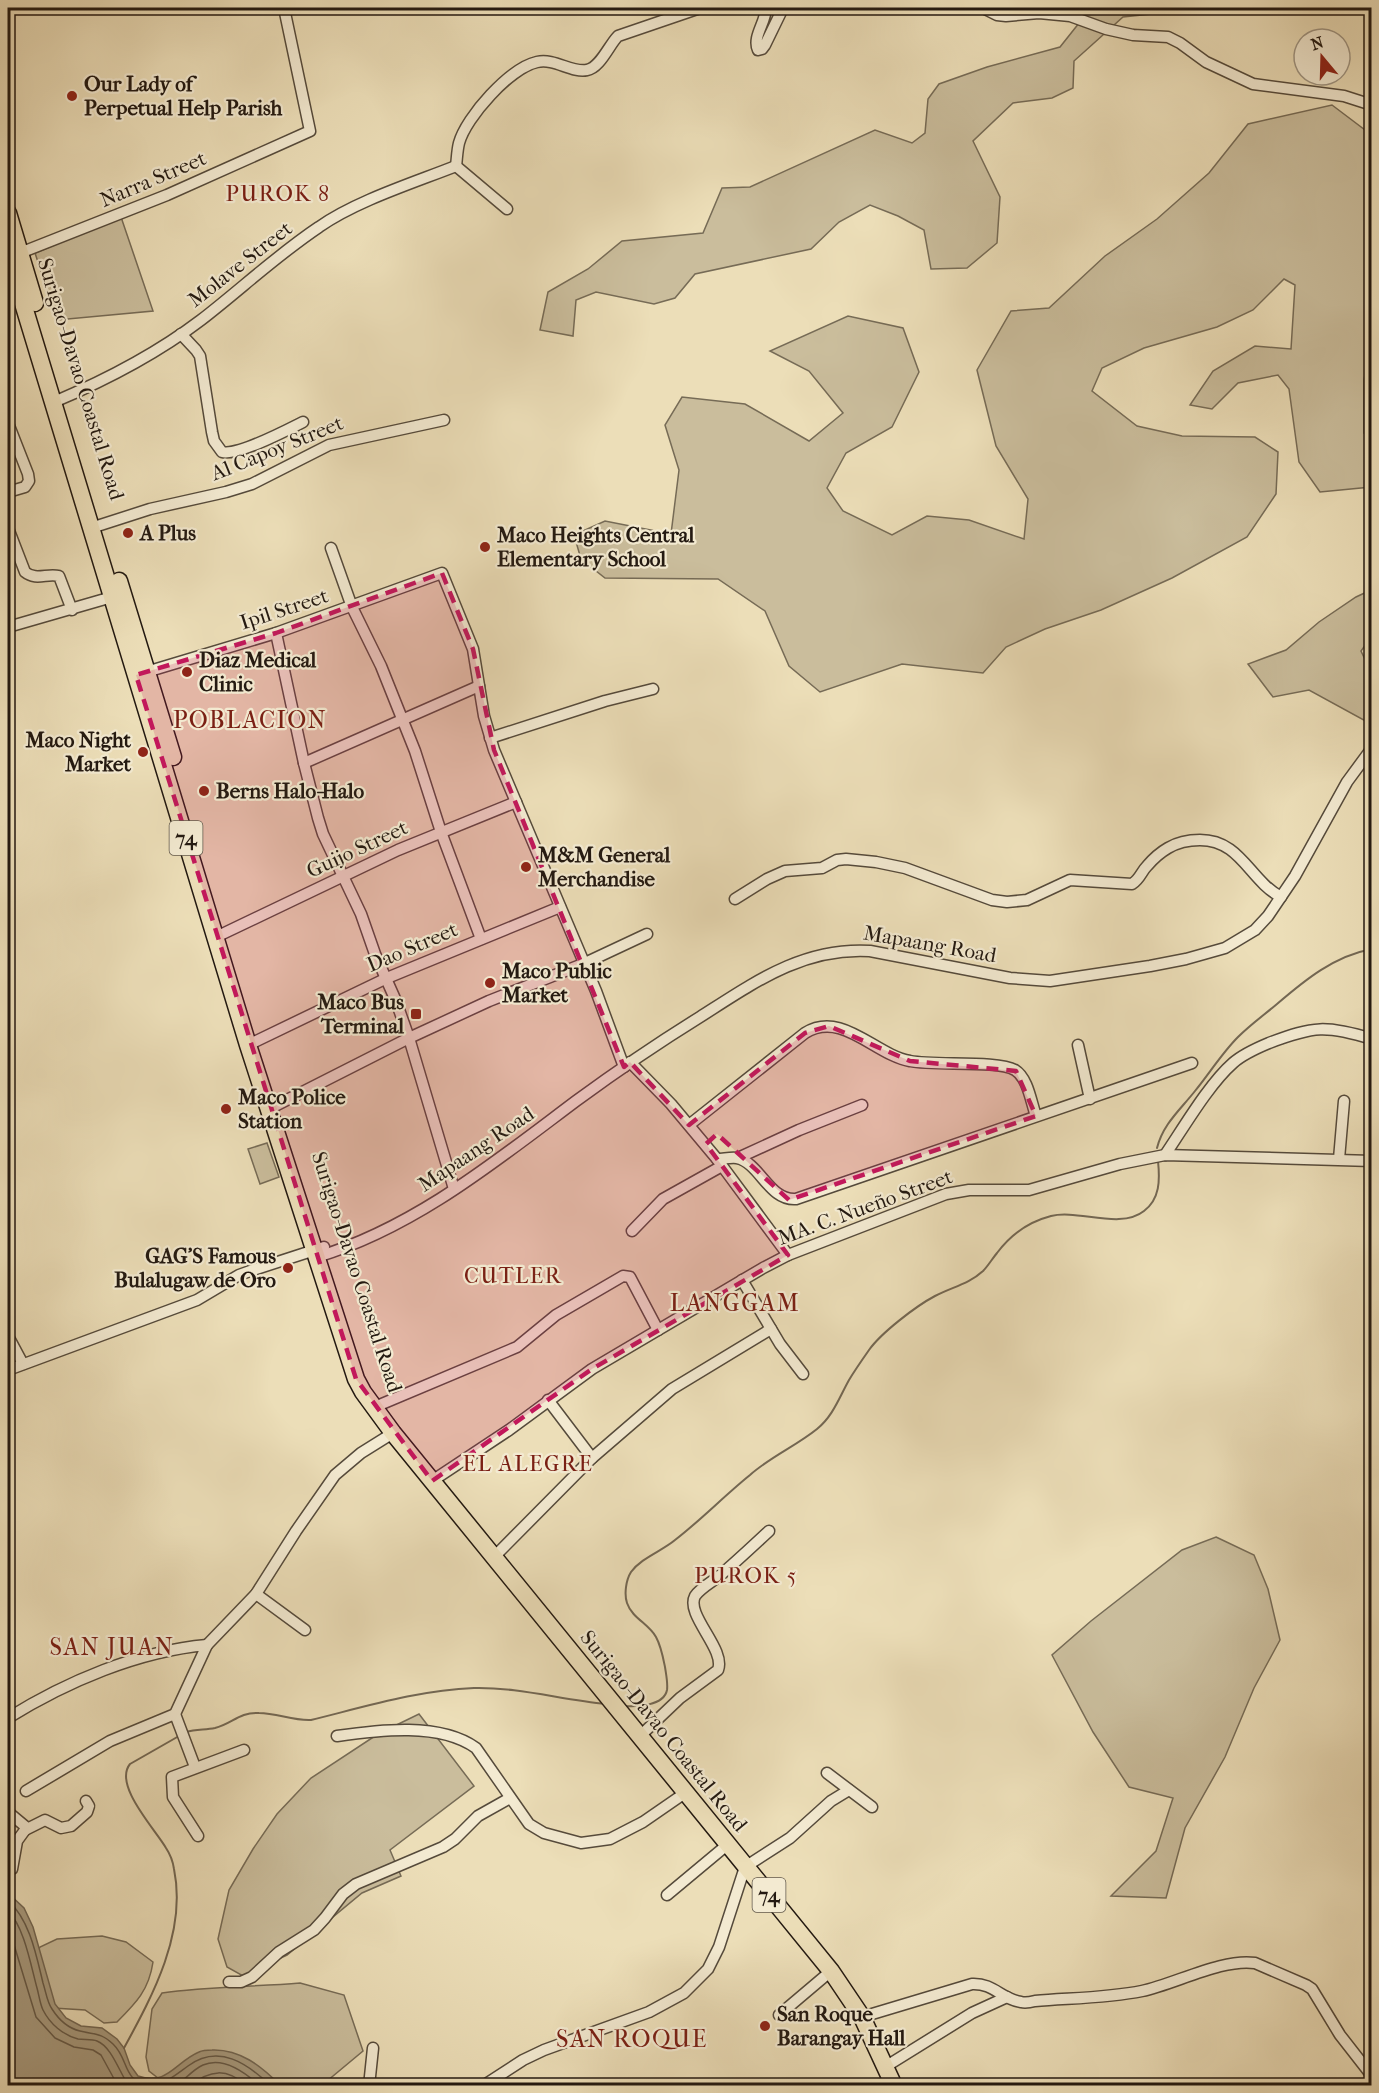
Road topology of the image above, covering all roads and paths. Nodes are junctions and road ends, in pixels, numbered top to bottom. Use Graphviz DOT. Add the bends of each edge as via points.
graph roads {
  1 [pos="284,8"];
  2 [pos="700,8"];
  3 [pos="766,8"];
  4 [pos="783,8"];
  5 [pos="983,8"];
  6 [pos="1371,105"];
  7 [pos="456,166"];
  8 [pos="507,209"];
  9 [pos="8,213"];
  10 [pos="12,255"];
  11 [pos="11,279"];
  12 [pos="181,334"];
  13 [pos="58,400"];
  14 [pos="444,420"];
  15 [pos="303,422"];
  16 [pos="8,423"];
  17 [pos="8,492"];
  18 [pos="96,527"];
  19 [pos="8,528"];
  20 [pos="331,548"];
  21 [pos="112,597"];
  22 [pos="352,607"];
  23 [pos="72,609"];
  24 [pos="8,627"];
  25 [pos="276,633"];
  26 [pos="142,674"];
  27 [pos="479,686"];
  28 [pos="653,689"];
  29 [pos="402,720"];
  30 [pos="490,738"];
  31 [pos="1371,748"];
  32 [pos="304,763"];
  33 [pos="516,802"];
  34 [pos="441,832"];
  35 [pos="344,877"];
  36 [pos="1281,897"];
  37 [pos="735,899"];
  38 [pos="560,907"];
  39 [pos="647,934"];
  40 [pos="221,935"];
  41 [pos="481,939"];
  42 [pos="583,964"];
  43 [pos="387,978"];
  44 [pos="409,1038"];
  45 [pos="1371,1039"];
  46 [pos="253,1043"];
  47 [pos="1078,1045"];
  48 [pos="1192,1063"];
  49 [pos="627,1065"];
  50 [pos="1090,1099"];
  51 [pos="1344,1101"];
  52 [pos="861,1105"];
  53 [pos="274,1107"];
  54 [pos="1036,1116"];
  55 [pos="689,1125"];
  56 [pos="1165,1155"];
  57 [pos="738,1158"];
  58 [pos="1339,1159"];
  59 [pos="1371,1161"];
  60 [pos="720,1162"];
  61 [pos="454,1189"];
  62 [pos="632,1231"];
  63 [pos="320,1252"];
  64 [pos="788,1255"];
  65 [pos="742,1280"];
  66 [pos="771,1329"];
  67 [pos="658,1330"];
  68 [pos="8,1336"];
  69 [pos="22,1364"];
  70 [pos="8,1370"];
  71 [pos="803,1374"];
  72 [pos="548,1400"];
  73 [pos="379,1411"];
  74 [pos="393,1433"];
  75 [pos="592,1458"];
  76 [pos="432,1481"];
  77 [pos="769,1531"];
  78 [pos="494,1557"];
  79 [pos="256,1594"];
  80 [pos="305,1630"];
  81 [pos="207,1645"];
  82 [pos="175,1714"];
  83 [pos="8,1718"];
  84 [pos="337,1736"];
  85 [pos="639,1737"];
  86 [pos="244,1750"];
  87 [pos="195,1767"];
  88 [pos="827,1773"];
  89 [pos="849,1790"];
  90 [pos="26,1791"];
  91 [pos="685,1792"];
  92 [pos="510,1798"];
  93 [pos="86,1801"];
  94 [pos="872,1807"];
  95 [pos="8,1812"];
  96 [pos="25,1830"];
  97 [pos="198,1836"];
  98 [pos="727,1845"];
  99 [pos="745,1867"];
  100 [pos="12,1869"];
  101 [pos="667,1895"];
  102 [pos="831,1971"];
  103 [pos="229,1982"];
  104 [pos="1007,1997"];
  105 [pos="779,2015"];
  106 [pos="862,2017"];
  107 [pos="373,2048"];
  108 [pos="885,2067"];
  109 [pos="1371,2076"];
  110 [pos="369,2085"];
  111 [pos="483,2085"];
  112 [pos="894,2085"];
  1 -- 10 [label="street, Narra Street" via="310,131 167,195"];
  2 -- 7 [label="street" via="618,36 595,66 587,70 551,61 517,71 494,90 464,130"];
  3 -- 4 [label="street" via="755,42 758,50 765,45"];
  5 -- 6 [label="street" via="1006,16 1070,16 1133,35 1168,37 1206,62 1253,84 1344,96"];
  7 -- 8 [label="street"];
  7 -- 12 [label="street, Molave Street" via="343,212 318,227"];
  9 -- 10 [label="highway, Surigao-Davao Coastal Road / 74"];
  10 -- 11 [label="highway, Surigao-Davao Coastal Road / 74"];
  10 -- 13 [label="highway, Surigao-Davao Coastal Road / 74"];
  11 -- 13 [label="highway, Surigao-Davao Coastal Road / 74"];
  12 -- 13 [label="street, Molave Street" via="143,359"];
  12 -- 15 [label="street" via="200,356 214,441 222,452 244,448"];
  13 -- 18 [label="highway, Surigao-Davao Coastal Road / 74"];
  14 -- 18 [label="street, Al Capoy Street" via="329,445 252,484 150,509"];
  16 -- 17 [label="street" via="29,481 25,487"];
  18 -- 21 [label="highway, Surigao-Davao Coastal Road / 74"];
  18 -- 26 [label="highway, Surigao-Davao Coastal Road / 74"];
  19 -- 23 [label="street" via="26,572 30,576 59,576"];
  20 -- 22 [label="street"];
  21 -- 23 [label="street"];
  21 -- 26 [label="highway, Surigao-Davao Coastal Road / 74"];
  22 -- 25 [label="street, Ipil Street"];
  22 -- 27 [label="street, Ipil Street" via="442,573 470,638"];
  22 -- 29 [label="street"];
  23 -- 24 [label="street"];
  25 -- 26 [label="street, Ipil Street"];
  25 -- 32 [label="street"];
  26 -- 40 [label="highway, Surigao-Davao Coastal Road / 74"];
  27 -- 29 [label="street"];
  27 -- 30 [label="street"];
  28 -- 30 [label="street" via="605,700"];
  29 -- 32 [label="street"];
  29 -- 34 [label="street"];
  30 -- 33 [label="street"];
  31 -- 36 [label="street, Mapaang Road"];
  32 -- 35 [label="street" via="323,834"];
  33 -- 34 [label="street, Guijo Street"];
  33 -- 38 [label="street"];
  34 -- 35 [label="street, Guijo Street"];
  34 -- 41 [label="street"];
  35 -- 40 [label="street, Guijo Street"];
  35 -- 43 [label="street"];
  36 -- 37 [label="street" via="1262,884 1230,848 1201,840 1170,847 1132,884 1070,880 1027,900 992,900 905,868 846,859 822,868 785,871"];
  36 -- 49 [label="street, Mapaang Road" via="1256,930 1225,948 1177,961 1065,979 1010,978 870,951 812,956 736,994"];
  38 -- 41 [label="street, Dao Street"];
  38 -- 42 [label="street"];
  39 -- 42 [label="street"];
  40 -- 46 [label="highway, Surigao-Davao Coastal Road / 74"];
  41 -- 43 [label="street, Dao Street"];
  42 -- 44 [label="street" via="513,990"];
  42 -- 49 [label="street"];
  43 -- 44 [label="street"];
  43 -- 46 [label="street, Dao Street"];
  44 -- 53 [label="street"];
  44 -- 61 [label="street"];
  45 -- 56 [label="street" via="1339,1030 1311,1029 1246,1054 1213,1086"];
  46 -- 53 [label="highway, Surigao-Davao Coastal Road / 74"];
  47 -- 50 [label="street"];
  48 -- 50 [label="street"];
  49 -- 55 [label="street"];
  49 -- 61 [label="street, Mapaang Road"];
  50 -- 54 [label="street"];
  51 -- 58 [label="street"];
  52 -- 57 [label="street"];
  53 -- 63 [label="highway, Surigao-Davao Coastal Road / 74"];
  54 -- 55 [label="street" via="1025,1082 1016,1071 998,1066 910,1061 851,1033 816,1026"];
  54 -- 57 [label="street" via="796,1199 784,1198"];
  55 -- 60 [label="street"];
  56 -- 58 [label="street, MA. C. Nueño Street"];
  56 -- 64 [label="street, MA. C. Nueño Street" via="1029,1190 957,1191"];
  57 -- 60 [label="street"];
  58 -- 59 [label="street, MA. C. Nueño Street"];
  60 -- 62 [label="street" via="663,1199"];
  60 -- 64 [label="street"];
  61 -- 63 [label="street, Mapaang Road" via="382,1232"];
  63 -- 69 [label="street, Mapaang Road" via="239,1275 197,1300"];
  63 -- 73 [label="highway, Surigao-Davao Coastal Road / 74" via="356,1379"];
  64 -- 65 [label="street, MA. C. Nueño Street"];
  65 -- 66 [label="street"];
  65 -- 67 [label="street, MA. C. Nueño Street"];
  66 -- 71 [label="street"];
  66 -- 75 [label="street" via="672,1389"];
  67 -- 72 [label="street, MA. C. Nueño Street"];
  67 -- 73 [label="street" via="636,1285 630,1277 623,1276 556,1315 517,1347"];
  68 -- 69 [label="street"];
  69 -- 70 [label="street, Mapaang Road"];
  72 -- 75 [label="street"];
  72 -- 76 [label="street, MA. C. Nueño Street"];
  73 -- 74 [label="highway, Surigao-Davao Coastal Road / 74"];
  74 -- 76 [label="highway, Surigao-Davao Coastal Road / 74"];
  74 -- 79 [label="street" via="335,1475"];
  75 -- 78 [label="street"];
  76 -- 78 [label="highway, Surigao-Davao Coastal Road / 74"];
  77 -- 85 [label="street" via="694,1599 719,1660 718,1670 680,1698"];
  78 -- 85 [label="highway, Surigao-Davao Coastal Road / 74"];
  79 -- 80 [label="street"];
  79 -- 81 [label="street"];
  81 -- 82 [label="street"];
  81 -- 83 [label="street" via="174,1648 112,1668 41,1697"];
  82 -- 87 [label="street"];
  82 -- 90 [label="street" via="111,1741"];
  84 -- 92 [label="street" via="405,1730 464,1740 476,1749"];
  85 -- 91 [label="highway, Surigao-Davao Coastal Road / 74"];
  86 -- 87 [label="street"];
  87 -- 97 [label="street" via="174,1776 171,1784 179,1809"];
  88 -- 89 [label="street"];
  89 -- 94 [label="street"];
  89 -- 99 [label="street" via="790,1838"];
  91 -- 92 [label="street" via="643,1822 610,1839 581,1843 544,1833 529,1824"];
  91 -- 98 [label="highway, Surigao-Davao Coastal Road / 74"];
  92 -- 103 [label="street" via="478,1816 443,1847 356,1884 314,1930 279,1952 252,1977"];
  93 -- 96 [label="street" via="87,1812 71,1826 60,1828 45,1820"];
  95 -- 96 [label="street" via="24,1824"];
  96 -- 100 [label="street" via="17,1841"];
  98 -- 99 [label="highway, Surigao-Davao Coastal Road / 74"];
  98 -- 101 [label="street"];
  99 -- 102 [label="highway, Surigao-Davao Coastal Road / 74"];
  99 -- 111 [label="street" via="708,1969 684,1993 649,2012 544,2050"];
  102 -- 105 [label="street"];
  102 -- 106 [label="highway, Surigao-Davao Coastal Road / 74"];
  104 -- 106 [label="street" via="991,1987 972,1984"];
  104 -- 108 [label="street" via="972,2013"];
  104 -- 109 [label="street" via="1022,2002 1126,1994 1238,1962 1255,1963 1306,1984"];
  106 -- 108 [label="highway, Surigao-Davao Coastal Road / 74"];
  107 -- 110 [label="street"];
  108 -- 112 [label="highway, Surigao-Davao Coastal Road / 74"];
}
